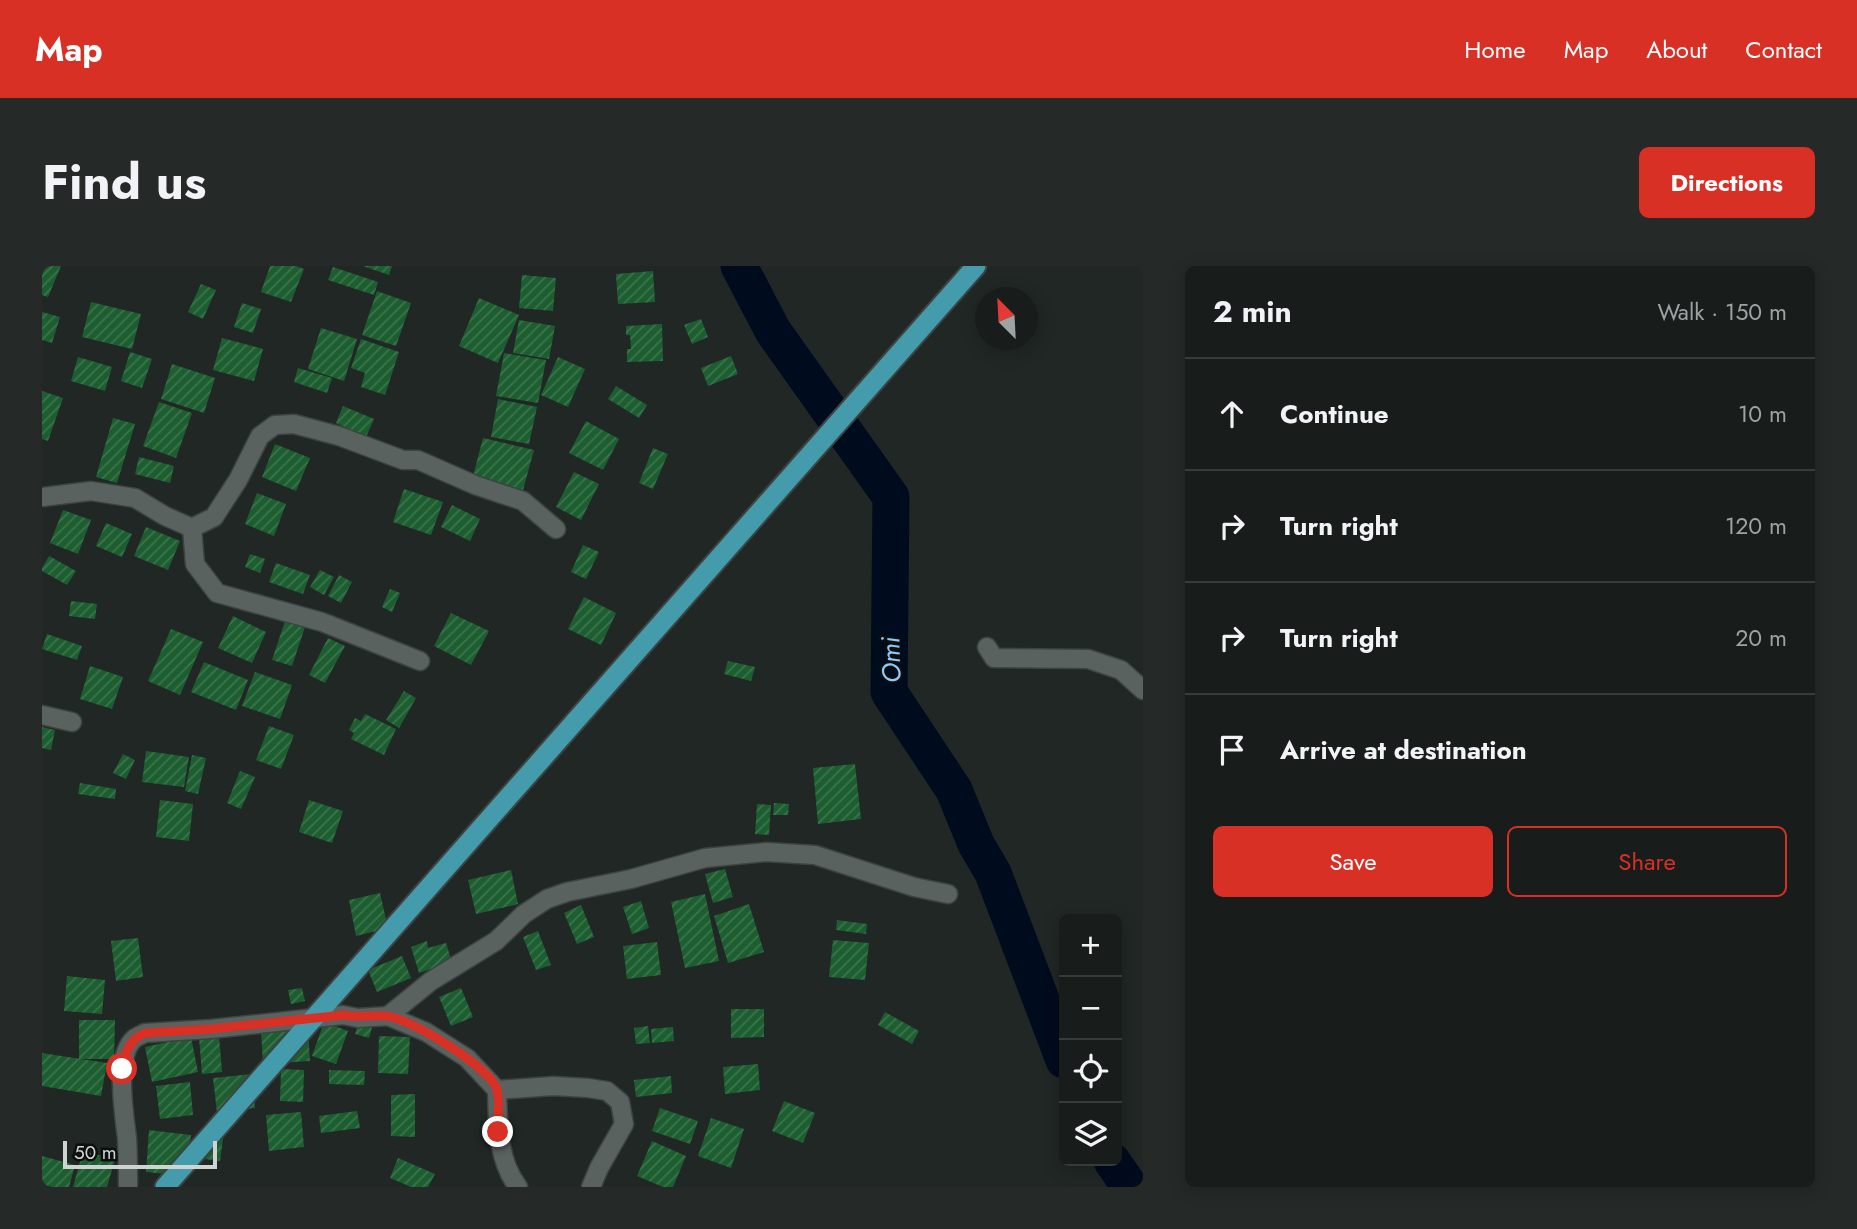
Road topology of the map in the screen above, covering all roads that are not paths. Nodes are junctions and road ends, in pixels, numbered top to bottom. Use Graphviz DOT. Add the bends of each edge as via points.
graph roads {
  1 [pos="976,266"];
  2 [pos="42,497"];
  3 [pos="192,527"];
  4 [pos="556,529"];
  5 [pos="987,647"];
  6 [pos="420,661"];
  7 [pos="1143,690"];
  8 [pos="42,715"];
  9 [pos="72,722"];
  10 [pos="948,894"];
  11 [pos="388,1016"];
  12 [pos="497,1090"];
  13 [pos="128,1187"];
  14 [pos="164,1187"];
  15 [pos="518,1187"];
  16 [pos="591,1187"];
  1 -- 14 [label="highway"];
  2 -- 3 [label="street" via="91,491 135,498"];
  3 -- 4 [label="street" via="214,517 260,436 275,425 295,424 403,460 418,460 523,501"];
  3 -- 6 [label="street" via="195,564 217,593 321,622"];
  5 -- 7 [label="street" via="994,657 1088,659 1121,670"];
  8 -- 9 [label="street"];
  10 -- 11 [label="street" via="815,855 766,852 705,858 547,899 496,941 431,981"];
  11 -- 12 [label="street" via="426,1032 467,1058"];
  11 -- 13 [label="street" via="344,1015 135,1037 122,1069"];
  12 -- 15 [label="street" via="498,1132 510,1177"];
  12 -- 16 [label="street" via="588,1088 607,1091 620,1102 624,1124"];
}
